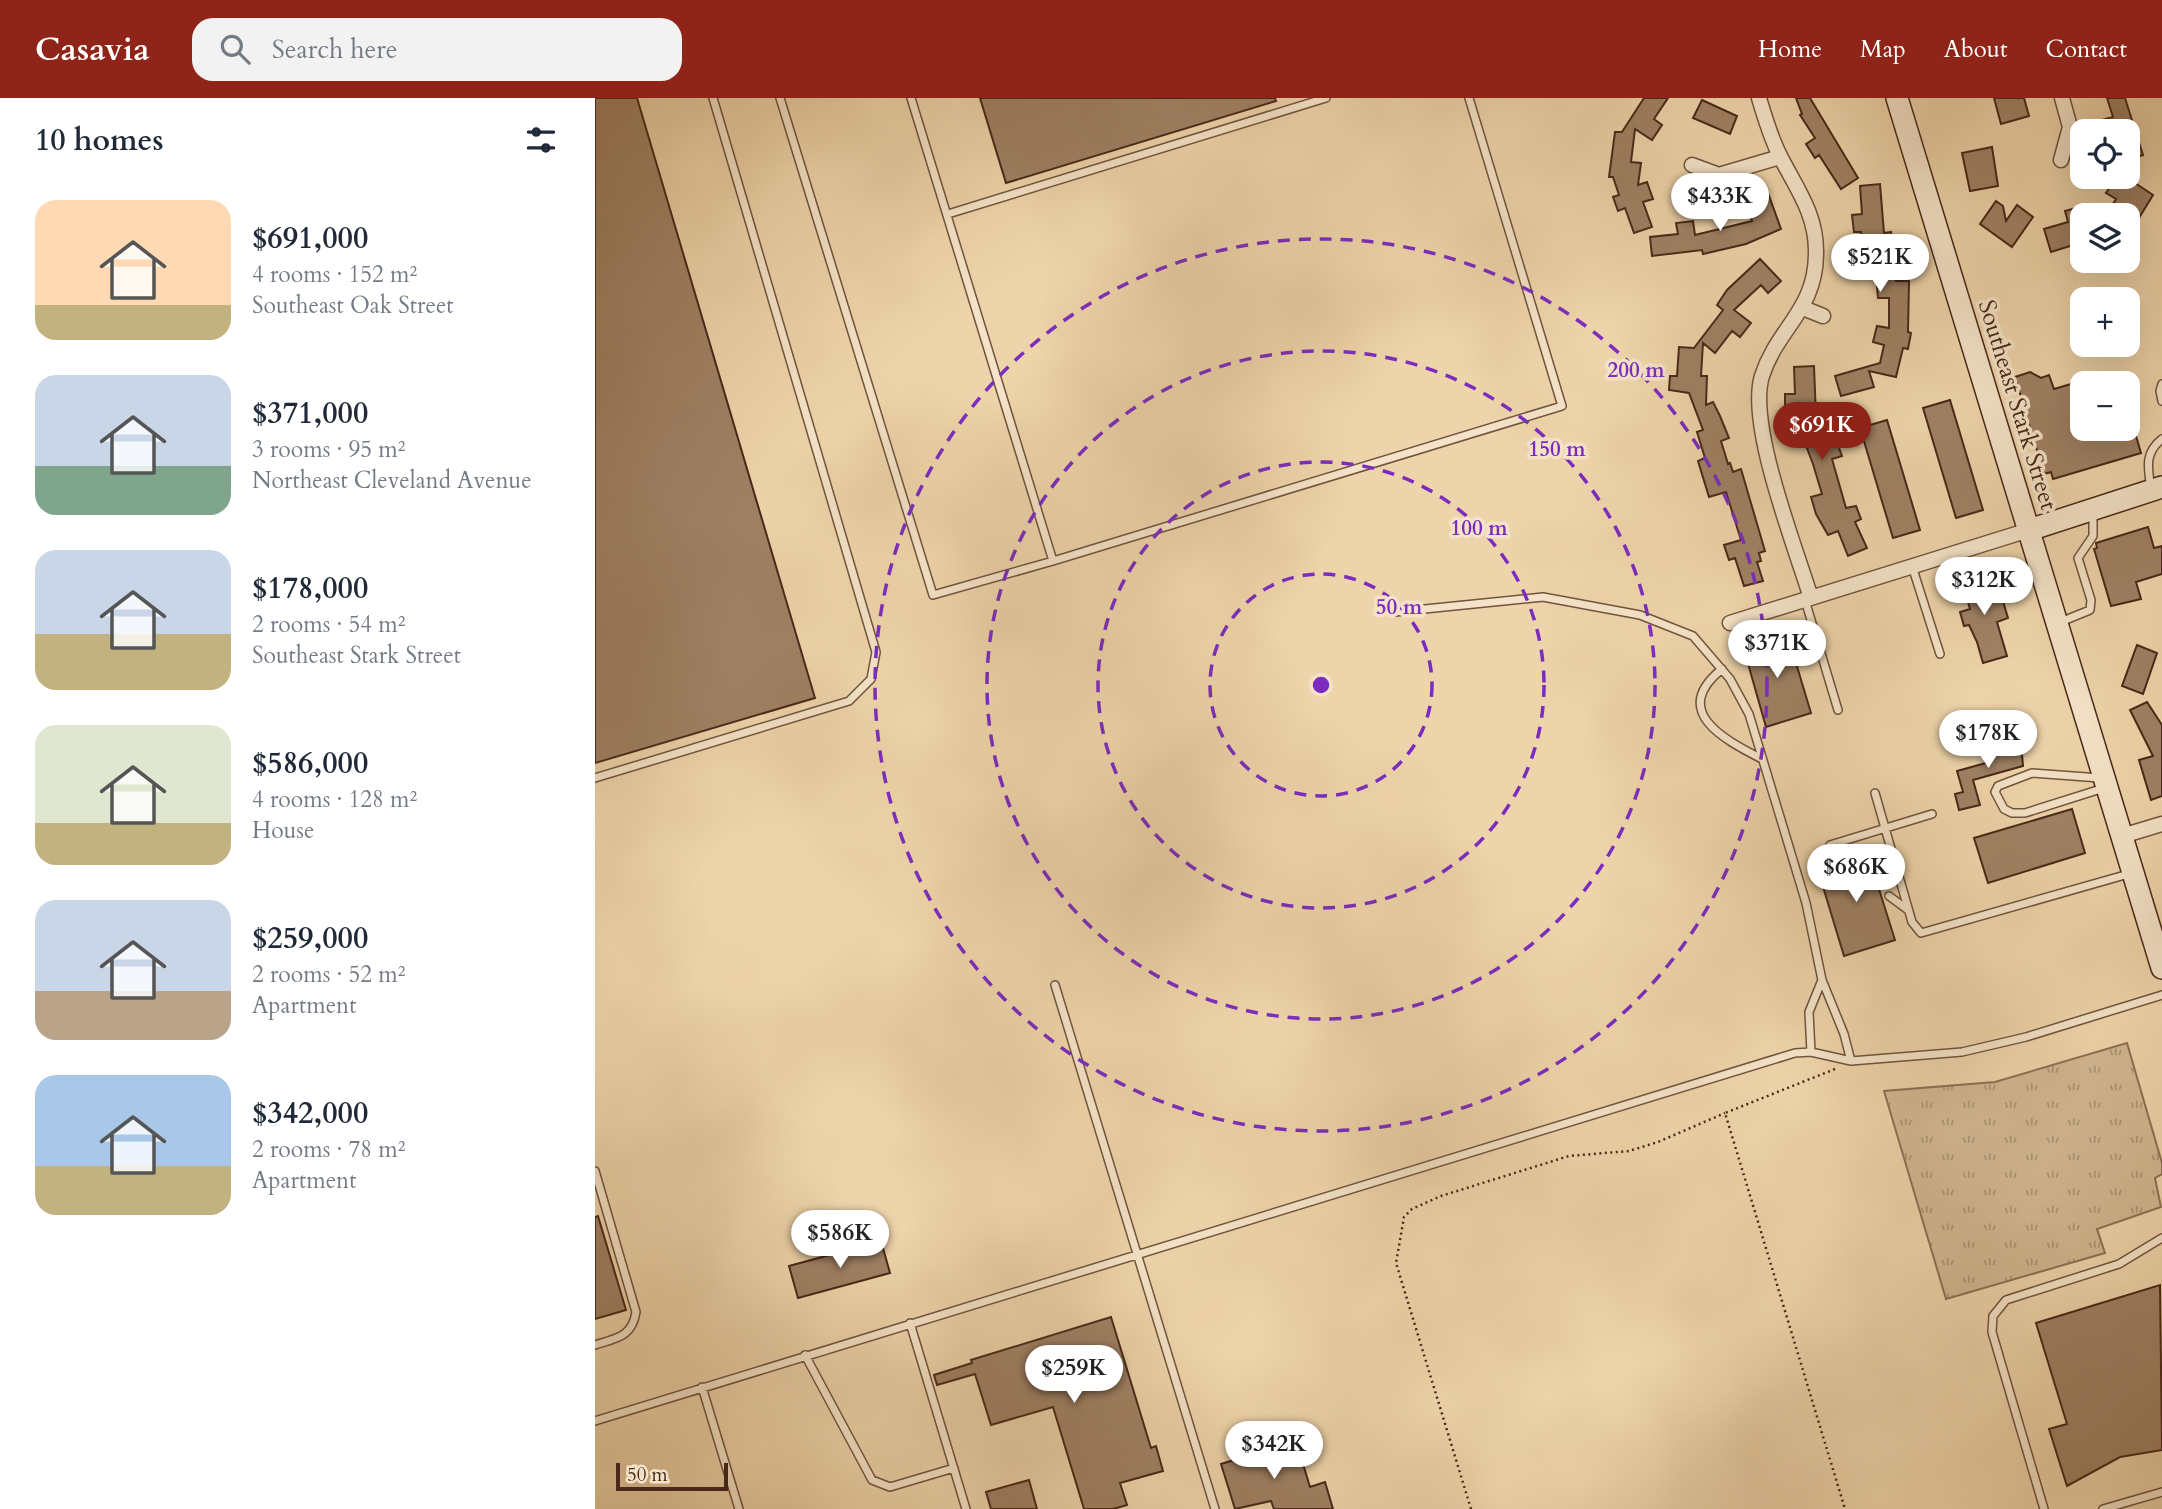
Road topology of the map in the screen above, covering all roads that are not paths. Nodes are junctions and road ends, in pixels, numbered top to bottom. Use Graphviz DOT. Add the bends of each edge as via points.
graph roads {
  1 [pos="713,98"];
  2 [pos="781,98"];
  3 [pos="911,98"];
  4 [pos="1326,98"];
  5 [pos="1469,98"];
  6 [pos="1759,98"];
  7 [pos="1897,98"];
  8 [pos="2062,98"];
  9 [pos="1780,157"];
  10 [pos="2061,160"];
  11 [pos="1692,165"];
  12 [pos="948,214"];
  13 [pos="1804,308"];
  14 [pos="1823,316"];
  15 [pos="2162,384"];
  16 [pos="2162,401"];
  17 [pos="2162,439"];
  18 [pos="2156,489"];
  19 [pos="2093,509"];
  20 [pos="2029,530"];
  21 [pos="1053,561"];
  22 [pos="1912,566"];
  23 [pos="1808,598"];
  24 [pos="1395,612"];
  25 [pos="1730,623"];
  26 [pos="2057,623"];
  27 [pos="1940,654"];
  28 [pos="1722,669"];
  29 [pos="1838,710"];
  30 [pos="1762,759"];
  31 [pos="595,778"];
  32 [pos="2106,782"];
  33 [pos="1875,793"];
  34 [pos="1932,814"];
  35 [pos="2162,824"];
  36 [pos="1887,828"];
  37 [pos="2122,836"];
  38 [pos="1830,845"];
  39 [pos="1895,860"];
  40 [pos="2133,873"];
  41 [pos="1883,879"];
  42 [pos="1889,896"];
  43 [pos="1909,910"];
  44 [pos="2162,968"];
  45 [pos="1822,980"];
  46 [pos="1055,985"];
  47 [pos="2162,995"];
  48 [pos="1811,1052"];
  49 [pos="1851,1061"];
  50 [pos="595,1171"];
  51 [pos="2162,1238"];
  52 [pos="1139,1252"];
  53 [pos="910,1323"];
  54 [pos="595,1345"];
  55 [pos="805,1355"];
  56 [pos="702,1387"];
  57 [pos="595,1421"];
  58 [pos="954,1468"];
  59 [pos="2162,1492"];
  60 [pos="739,1509"];
  61 [pos="966,1509"];
  62 [pos="1215,1509"];
  63 [pos="2044,1509"];
  64 [pos="2103,1509"];
  1 -- 31 [label="lane" via="876,652 871,679 849,701"];
  2 -- 21 [label="lane" via="933,595"];
  3 -- 12 [label="lane"];
  4 -- 12 [label="lane"];
  5 -- 21 [label="lane" via="1562,406"];
  6 -- 9 [label="street"];
  7 -- 20 [label="main road, Southeast Stark Street"];
  8 -- 10 [label="street" via="2070,127"];
  9 -- 11 [label="street" via="1719,175"];
  9 -- 13 [label="street" via="1809,208 1815,233 1816,267"];
  12 -- 21 [label="lane"];
  13 -- 14 [label="street"];
  13 -- 23 [label="street" via="1769,357 1761,378 1758,416"];
  15 -- 16 [label="lane"];
  17 -- 18 [label="lane" via="2148,456"];
  18 -- 19 [label="main road"];
  19 -- 20 [label="main road"];
  19 -- 26 [label="lane" via="2093,536 2078,553 2090,610"];
  20 -- 22 [label="street"];
  20 -- 26 [label="main road, Southeast Stark Street"];
  22 -- 23 [label="street"];
  22 -- 27 [label="lane"];
  23 -- 25 [label="street"];
  23 -- 29 [label="lane"];
  24 -- 28 [label="lane" via="1543,597 1661,623 1693,636"];
  26 -- 32 [label="main road, Southeast Stark Street"];
  28 -- 30 [label="lane" via="1749,714"];
  28 -- 30 [label="lane" via="1705,682 1700,695 1707,724"];
  30 -- 45 [label="lane" via="1806,903"];
  32 -- 32 [label="lane" via="2032,773 1998,786 1995,792 2004,809 2019,814"];
  32 -- 37 [label="main road, Southeast Stark Street"];
  33 -- 36 [label="lane"];
  34 -- 36 [label="lane"];
  35 -- 37 [label="street"];
  36 -- 38 [label="lane"];
  36 -- 39 [label="lane"];
  37 -- 40 [label="main road, Southeast Stark Street"];
  39 -- 41 [label="lane"];
  39 -- 43 [label="lane"];
  40 -- 43 [label="lane" via="1921,933"];
  40 -- 44 [label="main road, Southeast Stark Street"];
  42 -- 43 [label="lane"];
  45 -- 48 [label="lane" via="1809,1012"];
  45 -- 49 [label="lane"];
  46 -- 52 [label="lane"];
  47 -- 49 [label="lane" via="1984,1048"];
  48 -- 49 [label="lane"];
  48 -- 52 [label="lane"];
  50 -- 54 [label="lane" via="636,1312 634,1326 626,1335"];
  51 -- 63 [label="lane" via="2119,1264 2006,1300 1993,1315 1992,1332"];
  52 -- 53 [label="lane"];
  52 -- 62 [label="lane"];
  53 -- 55 [label="lane"];
  53 -- 58 [label="lane"];
  55 -- 56 [label="lane"];
  55 -- 58 [label="lane" via="872,1480 890,1487"];
  56 -- 57 [label="lane"];
  56 -- 60 [label="lane"];
  58 -- 61 [label="lane"];
  59 -- 64 [label="lane"];
}
